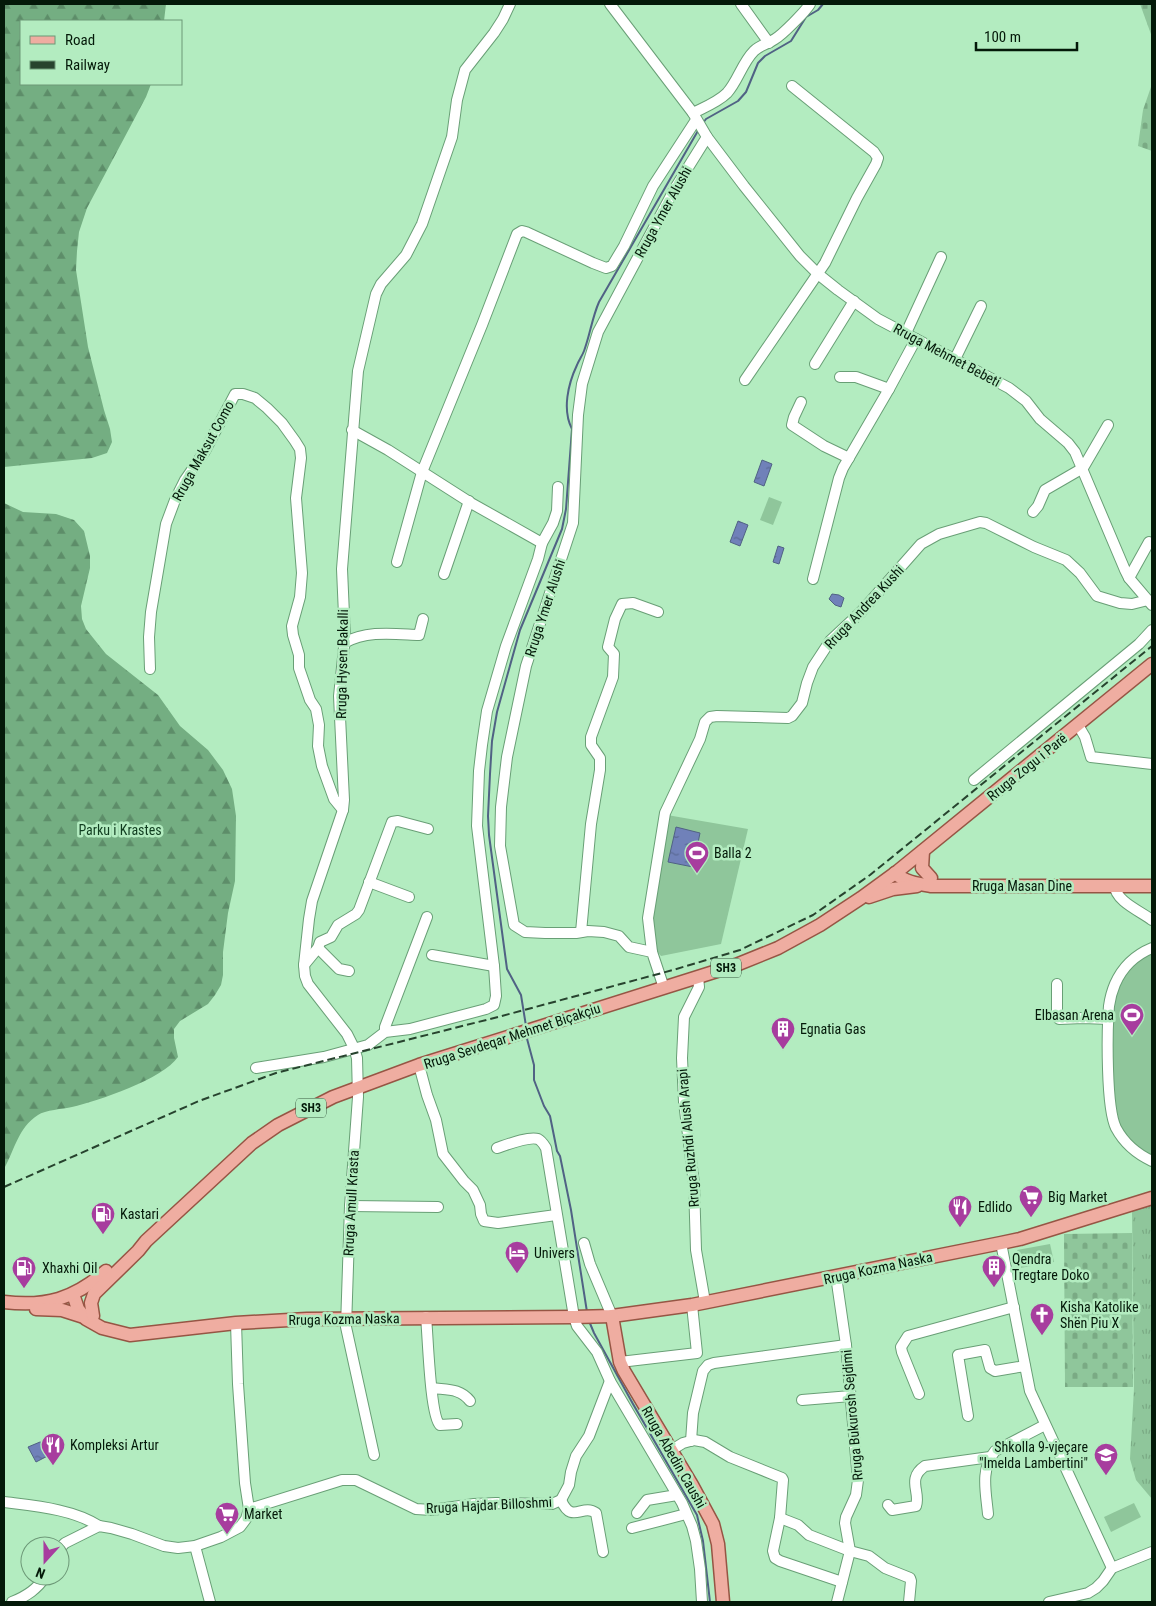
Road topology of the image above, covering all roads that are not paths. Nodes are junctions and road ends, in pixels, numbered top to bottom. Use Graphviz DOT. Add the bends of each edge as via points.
graph roads {
  1 [pos="510,4"];
  2 [pos="610,4"];
  3 [pos="741,4"];
  4 [pos="810,4"];
  5 [pos="769,43"];
  6 [pos="792,86"];
  7 [pos="700,125"];
  8 [pos="941,257"];
  9 [pos="818,274"];
  10 [pos="854,301"];
  11 [pos="981,306"];
  12 [pos="906,333"];
  13 [pos="916,339"];
  14 [pos="955,359"];
  15 [pos="815,364"];
  16 [pos="840,377"];
  17 [pos="745,380"];
  18 [pos="889,389"];
  19 [pos="801,402"];
  20 [pos="1108,425"];
  21 [pos="352,430"];
  22 [pos="849,458"];
  23 [pos="1083,468"];
  24 [pos="422,472"];
  25 [pos="558,487"];
  26 [pos="468,501"];
  27 [pos="1033,512"];
  28 [pos="1149,542"];
  29 [pos="542,543"];
  30 [pos="397,562"];
  31 [pos="444,574"];
  32 [pos="1129,578"];
  33 [pos="813,579"];
  34 [pos="1150,603"];
  35 [pos="658,612"];
  36 [pos="423,619"];
  37 [pos="1152,630"];
  38 [pos="344,643"];
  39 [pos="1152,664"];
  40 [pos="150,669"];
  41 [pos="1078,725"];
  42 [pos="1152,764"];
  43 [pos="974,780"];
  44 [pos="343,810"];
  45 [pos="428,829"];
  46 [pos="923,851"];
  47 [pos="898,871"];
  48 [pos="1152,878"];
  49 [pos="369,882"];
  50 [pos="931,882"];
  51 [pos="1115,886"];
  52 [pos="1152,886"];
  53 [pos="409,897"];
  54 [pos="861,898"];
  55 [pos="427,917"];
  56 [pos="1152,920"];
  57 [pos="581,932"];
  58 [pos="318,948"];
  59 [pos="1152,948"];
  60 [pos="652,952"];
  61 [pos="432,955"];
  62 [pos="304,965"];
  63 [pos="494,966"];
  64 [pos="348,971"];
  65 [pos="698,977"];
  66 [pos="1057,984"];
  67 [pos="664,988"];
  68 [pos="1109,1019"];
  69 [pos="385,1032"];
  70 [pos="354,1048"];
  71 [pos="419,1065"];
  72 [pos="256,1068"];
  73 [pos="358,1087"];
  74 [pos="497,1148"];
  75 [pos="1152,1161"];
  76 [pos="1152,1198"];
  77 [pos="350,1206"];
  78 [pos="438,1206"];
  79 [pos="556,1215"];
  80 [pos="146,1241"];
  81 [pos="584,1243"];
  82 [pos="1002,1243"];
  83 [pos="836,1276"];
  84 [pos="99,1289"];
  85 [pos="78,1297"];
  86 [pos="705,1302"];
  87 [pos="4,1304"];
  88 [pos="692,1305"];
  89 [pos="1014,1307"];
  90 [pos="41,1309"];
  91 [pos="612,1316"];
  92 [pos="88,1317"];
  93 [pos="576,1317"];
  94 [pos="345,1318"];
  95 [pos="426,1318"];
  96 [pos="236,1323"];
  97 [pos="846,1345"];
  98 [pos="620,1362"];
  99 [pos="1025,1366"];
  100 [pos="610,1382"];
  101 [pos="432,1388"];
  102 [pos="919,1394"];
  103 [pos="851,1396"];
  104 [pos="802,1400"];
  105 [pos="470,1401"];
  106 [pos="968,1416"];
  107 [pos="457,1424"];
  108 [pos="1044,1425"];
  109 [pos="691,1441"];
  110 [pos="670,1451"];
  111 [pos="374,1455"];
  112 [pos="990,1457"];
  113 [pos="677,1495"];
  114 [pos="561,1500"];
  115 [pos="4,1502"];
  116 [pos="888,1505"];
  117 [pos="249,1509"];
  118 [pos="636,1513"];
  119 [pos="686,1514"];
  120 [pos="988,1514"];
  121 [pos="780,1518"];
  122 [pos="99,1526"];
  123 [pos="632,1528"];
  124 [pos="70,1540"];
  125 [pos="195,1546"];
  126 [pos="850,1551"];
  127 [pos="603,1552"];
  128 [pos="1152,1552"];
  129 [pos="1112,1568"];
  130 [pos="842,1582"];
  131 [pos="38,1586"];
  132 [pos="12,1602"];
  133 [pos="210,1602"];
  134 [pos="702,1602"];
  135 [pos="723,1602"];
  136 [pos="837,1602"];
  137 [pos="909,1602"];
  138 [pos="1049,1602"];
  1 -- 21 [label="street, Rruga Hysen Bakalli" via="494,33 465,70 452,137 422,224 406,254 381,284 373,304 358,371"];
  2 -- 7 [label="street, Rruga Mehmet Bebeti"];
  3 -- 5 [label="street"];
  4 -- 5 [label="street" via="783,34"];
  5 -- 7 [label="street" via="754,50 728,92"];
  6 -- 9 [label="street" via="878,158"];
  7 -- 9 [label="street, Rruga Mehmet Bebeti" via="771,222"];
  7 -- 24 [label="street" via="652,186 612,266 606,268 592,263 526,232 517,234"];
  7 -- 57 [label="street, Rruga Ymer Alushi" via="674,190 593,347 582,384 578,415 572,523 526,666 507,757 500,846 514,925 525,932"];
  8 -- 12 [label="street"];
  9 -- 10 [label="street, Rruga Mehmet Bebeti"];
  9 -- 17 [label="street"];
  10 -- 12 [label="street, Rruga Mehmet Bebeti" via="878,319"];
  10 -- 15 [label="street"];
  11 -- 14 [label="street"];
  12 -- 13 [label="street, Rruga Mehmet Bebeti"];
  13 -- 14 [label="street, Rruga Mehmet Bebeti"];
  13 -- 18 [label="street"];
  14 -- 23 [label="street, Rruga Mehmet Bebeti" via="1021,396 1040,419 1068,443"];
  16 -- 18 [label="street" via="856,377"];
  18 -- 22 [label="street"];
  19 -- 22 [label="street" via="792,425"];
  20 -- 23 [label="street"];
  21 -- 24 [label="street"];
  21 -- 38 [label="street, Rruga Hysen Bakalli" via="342,569"];
  22 -- 33 [label="street" via="839,478"];
  23 -- 27 [label="street" via="1045,490"];
  23 -- 32 [label="street, Rruga Mehmet Bebeti"];
  24 -- 26 [label="street"];
  24 -- 30 [label="street"];
  25 -- 29 [label="street" via="553,523"];
  26 -- 29 [label="street"];
  26 -- 31 [label="street"];
  28 -- 32 [label="street"];
  29 -- 63 [label="street" via="487,711 479,771 477,826"];
  32 -- 34 [label="street, Rruga Mehmet Bebeti"];
  34 -- 60 [label="street, Rruga Andrea Kushi" via="1126,604 1097,596 1066,560 986,523 939,534 921,544 861,612 830,641 813,667 802,703 792,716 717,716 705,722 665,813 648,918"];
  35 -- 57 [label="street" via="633,603 622,604 608,647 614,654 613,677 591,737 591,745 600,758 600,770 591,824"];
  36 -- 38 [label="street" via="419,635 377,634 355,637"];
  37 -- 43 [label="street"];
  38 -- 44 [label="street, Rruga Hysen Bakalli" via="339,696"];
  39 -- 41 [label="main road, Rruga Zogu i Parë / SH3"];
  40 -- 44 [label="street, Rruga Maksut Como" via="151,612 166,524 185,480 205,451 235,394 243,394 254,398 282,423 300,449 296,498 302,573 293,635 299,668 316,709 322,766 331,794"];
  41 -- 42 [label="street" via="1092,757"];
  41 -- 46 [label="main road, Rruga Zogu i Parë / SH3"];
  44 -- 62 [label="street, Rruga Hysen Bakalli" via="312,901"];
  45 -- 49 [label="street" via="392,822"];
  46 -- 47 [label="main road, Rruga Zogu i Parë / SH3"];
  46 -- 50 [label="main road" via="922,868"];
  47 -- 50 [label="main road, Rruga Masan Dine"];
  47 -- 54 [label="main road, Rruga Sevdeqar Mehmet Biçakçiu / SH3"];
  48 -- 50 [label="main road, Rruga Masan Dine"];
  49 -- 53 [label="street"];
  49 -- 58 [label="street" via="356,914 338,924 332,937 320,942"];
  50 -- 51 [label="main road, Rruga Masan Dine"];
  50 -- 54 [label="main road"];
  51 -- 52 [label="main road, Rruga Masan Dine"];
  51 -- 56 [label="street" via="1122,900"];
  54 -- 65 [label="main road, Rruga Sevdeqar Mehmet Biçakçiu / SH3" via="778,948"];
  55 -- 69 [label="street"];
  57 -- 60 [label="street, Rruga Ymer Alushi" via="588,930 619,936 629,947"];
  58 -- 62 [label="street"];
  58 -- 64 [label="street" via="339,969"];
  59 -- 68 [label="street" via="1132,960 1120,974 1111,994"];
  60 -- 67 [label="street"];
  61 -- 63 [label="street"];
  62 -- 70 [label="street, Rruga Hysen Bakalli" via="308,984"];
  63 -- 69 [label="street" via="496,996 491,1007 410,1029"];
  65 -- 67 [label="main road, Rruga Sevdeqar Mehmet Biçakçiu / SH3"];
  65 -- 86 [label="street, Rruga Ruzhdi Alush Arapi" via="699,987 684,1017 682,1058 694,1184 696,1250"];
  66 -- 68 [label="street" via="1059,1019"];
  67 -- 71 [label="main road, Rruga Sevdeqar Mehmet Biçakçiu / SH3"];
  68 -- 75 [label="street" via="1111,1113 1128,1144"];
  69 -- 70 [label="street" via="368,1044"];
  70 -- 72 [label="street" via="324,1057"];
  70 -- 73 [label="street, Rruga Hysen Bakalli"];
  71 -- 73 [label="main road, Rruga Sevdeqar Mehmet Biçakçiu / SH3"];
  71 -- 79 [label="street" via="443,1154 473,1190 484,1221 498,1223"];
  73 -- 77 [label="street, Rruga Amull Krasta"];
  73 -- 80 [label="main road, Rruga Sevdeqar Mehmet Biçakçiu / SH3" via="278,1125 246,1149"];
  74 -- 79 [label="street" via="530,1139 543,1143"];
  76 -- 82 [label="main road, Rruga Kozma Naska"];
  77 -- 78 [label="street"];
  77 -- 94 [label="street, Rruga Amull Krasta"];
  79 -- 93 [label="street"];
  80 -- 84 [label="main road, SH3"];
  80 -- 85 [label="main road, SH3" via="124,1255"];
  81 -- 91 [label="street"];
  82 -- 83 [label="main road, Rruga Kozma Naska"];
  82 -- 89 [label="street"];
  83 -- 86 [label="main road, Rruga Kozma Naska"];
  83 -- 97 [label="street, Rruga Bukurosh Sejdimi"];
  84 -- 85 [label="main road, SH3"];
  84 -- 92 [label="main road" via="94,1294"];
  85 -- 87 [label="main road, SH3"];
  85 -- 90 [label="main road, SH3"];
  85 -- 92 [label="main road"];
  86 -- 88 [label="main road, Rruga Kozma Naska"];
  87 -- 90 [label="main road, SH3"];
  88 -- 91 [label="main road, Rruga Kozma Naska"];
  88 -- 98 [label="street" via="697,1353"];
  89 -- 99 [label="street"];
  89 -- 102 [label="street" via="908,1336 901,1347"];
  90 -- 92 [label="main road, Rruga Kozma Naska"];
  91 -- 93 [label="main road, Rruga Kozma Naska"];
  91 -- 98 [label="main road, Rruga Abedin Caushi"];
  92 -- 96 [label="main road, Rruga Kozma Naska" via="96,1325 123,1334"];
  93 -- 95 [label="main road, Rruga Kozma Naska"];
  93 -- 100 [label="street" via="577,1326 597,1352"];
  94 -- 95 [label="main road, Rruga Kozma Naska"];
  94 -- 96 [label="main road, Rruga Kozma Naska"];
  94 -- 111 [label="street, Rruga Amull Krasta"];
  95 -- 101 [label="street"];
  96 -- 117 [label="street"];
  97 -- 103 [label="street, Rruga Bukurosh Sejdimi"];
  97 -- 109 [label="street" via="708,1365 703,1371 693,1413"];
  98 -- 110 [label="main road, Rruga Abedin Caushi"];
  99 -- 106 [label="street" via="995,1372 990,1368 985,1350 958,1355"];
  99 -- 108 [label="street" via="1030,1391"];
  100 -- 113 [label="street"];
  100 -- 114 [label="street, Rruga Hajdar Billoshmi" via="589,1436 576,1456 569,1485"];
  101 -- 105 [label="street" via="454,1390 465,1394"];
  101 -- 107 [label="street" via="433,1407 439,1424"];
  103 -- 104 [label="street"];
  103 -- 126 [label="street, Rruga Bukurosh Sejdimi" via="858,1480 845,1523"];
  108 -- 112 [label="street" via="995,1451"];
  108 -- 129 [label="street"];
  109 -- 110 [label="street"];
  109 -- 121 [label="street" via="709,1444 730,1457 782,1478"];
  110 -- 135 [label="main road, Rruga Abedin Caushi" via="713,1524"];
  112 -- 116 [label="street" via="925,1466 916,1477 916,1506 896,1511"];
  112 -- 120 [label="street" via="985,1475"];
  113 -- 118 [label="street" via="647,1500"];
  113 -- 119 [label="street"];
  114 -- 117 [label="street, Rruga Hajdar Billoshmi" via="552,1504 488,1503 416,1509 356,1480 342,1480"];
  114 -- 127 [label="street" via="570,1512 591,1510 596,1513"];
  115 -- 122 [label="street" via="47,1507 90,1520"];
  117 -- 125 [label="street" via="240,1527"];
  119 -- 123 [label="street"];
  119 -- 134 [label="street" via="696,1541"];
  121 -- 126 [label="street" via="798,1525 809,1535"];
  121 -- 130 [label="street" via="775,1558"];
  122 -- 124 [label="street"];
  122 -- 125 [label="street" via="164,1546"];
  125 -- 133 [label="street"];
  126 -- 130 [label="street"];
  126 -- 137 [label="street" via="869,1556 886,1568 910,1578"];
  128 -- 129 [label="street"];
  129 -- 138 [label="street" via="1103,1581 1088,1593"];
  130 -- 136 [label="street"];
  131 -- 132 [label="street"];
}
